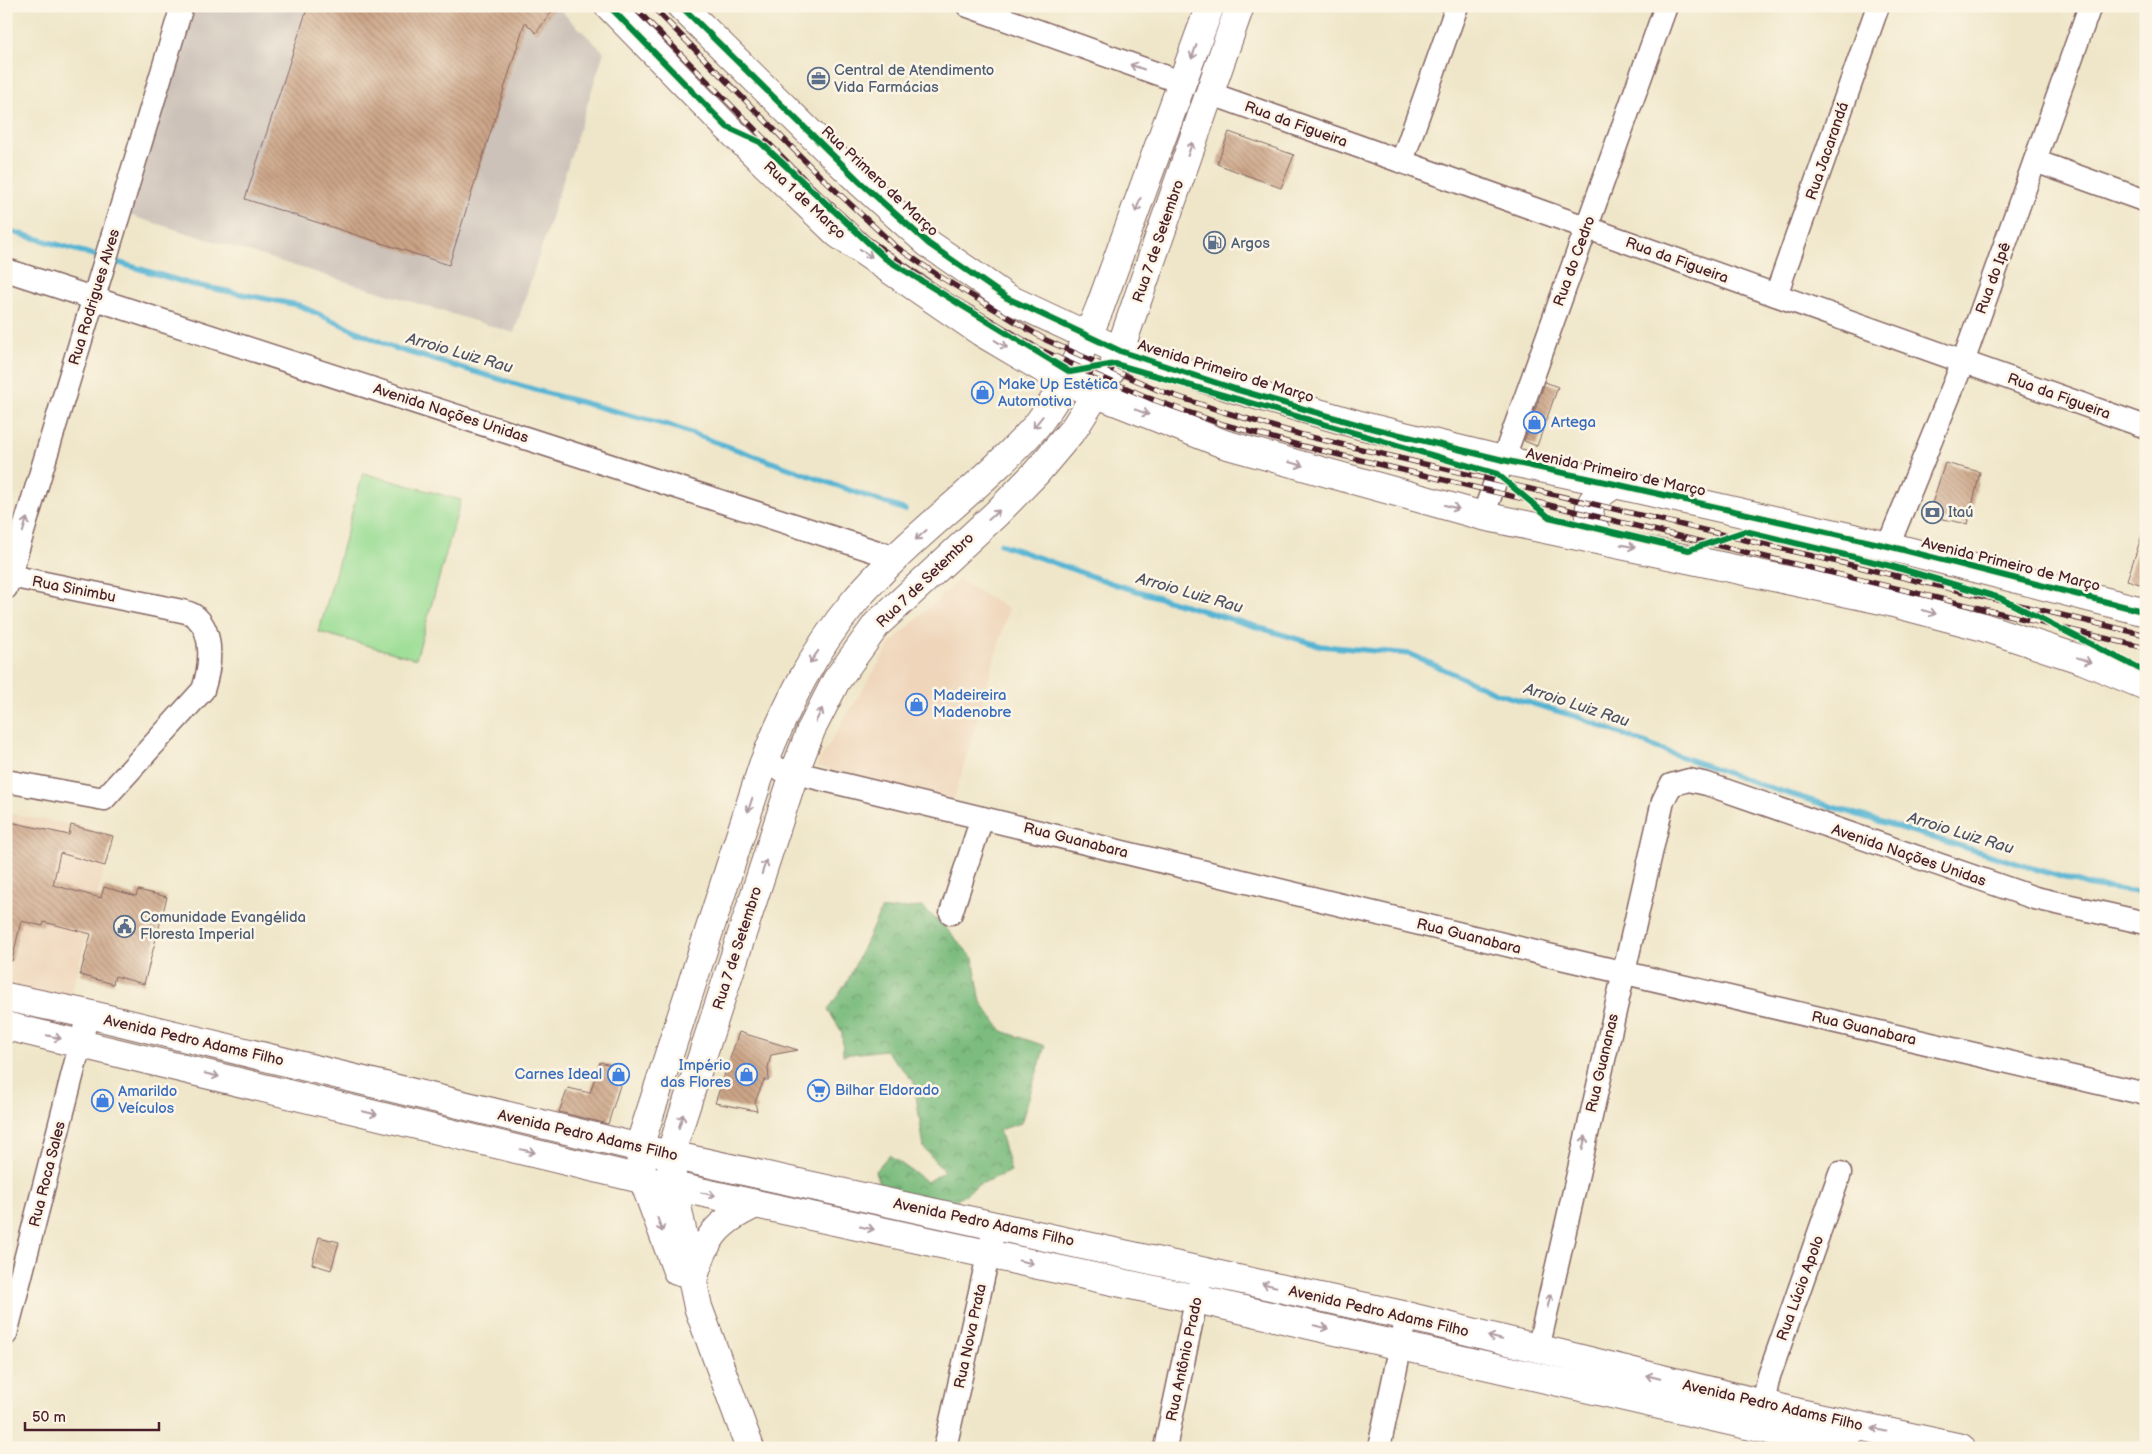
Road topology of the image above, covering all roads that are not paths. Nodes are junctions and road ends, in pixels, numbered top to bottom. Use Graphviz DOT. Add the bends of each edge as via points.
graph roads {
  1 [pos="182,6"];
  2 [pos="609,6"];
  3 [pos="681,6"];
  4 [pos="968,6"];
  5 [pos="1210,6"];
  6 [pos="1240,6"];
  7 [pos="1457,6"];
  8 [pos="1666,6"];
  9 [pos="1878,6"];
  10 [pos="2090,6"];
  11 [pos="1010,14"];
  12 [pos="1183,83"];
  13 [pos="1209,93"];
  14 [pos="1402,161"];
  15 [pos="2034,161"];
  16 [pos="2146,201"];
  17 [pos="1586,227"];
  18 [pos="6,270"];
  19 [pos="96,290"];
  20 [pos="1776,295"];
  21 [pos="1088,337"];
  22 [pos="1120,351"];
  23 [pos="1963,362"];
  24 [pos="1064,381"];
  25 [pos="1097,395"];
  26 [pos="2146,427"];
  27 [pos="1503,460"];
  28 [pos="1615,484"];
  29 [pos="1483,516"];
  30 [pos="1600,540"];
  31 [pos="1888,546"];
  32 [pos="896,558"];
  33 [pos="8,582"];
  34 [pos="2146,612"];
  35 [pos="2146,686"];
  36 [pos="763,765"];
  37 [pos="794,772"];
  38 [pos="6,781"];
  39 [pos="1676,783"];
  40 [pos="982,818"];
  41 [pos="951,913"];
  42 [pos="2146,922"];
  43 [pos="1623,972"];
  44 [pos="6,997"];
  45 [pos="88,1014"];
  46 [pos="6,1026"];
  47 [pos="81,1044"];
  48 [pos="2146,1094"];
  49 [pos="639,1147"];
  50 [pos="670,1155"];
  51 [pos="1840,1174"];
  52 [pos="643,1179"];
  53 [pos="673,1186"];
  54 [pos="756,1204"];
  55 [pos="995,1224"];
  56 [pos="988,1254"];
  57 [pos="1202,1270"];
  58 [pos="693,1280"];
  59 [pos="1196,1299"];
  60 [pos="698,1307"];
  61 [pos="1407,1316"];
  62 [pos="6,1334"];
  63 [pos="1400,1345"];
  64 [pos="1538,1349"];
  65 [pos="1763,1404"];
  66 [pos="1801,1433"];
  67 [pos="750,1448"];
  68 [pos="945,1448"];
  69 [pos="1165,1448"];
  70 [pos="1379,1448"];
  71 [pos="1848,1448"];
  72 [pos="1961,1448"];
  1 -- 19 [label="street, Rua Rodrigues Alves"];
  2 -- 24 [label="main road, Rua 1 de Março, one-way" via="838,234 980,332"];
  3 -- 21 [label="main road, Rua Primero de Março" via="860,182 929,244 1007,298"];
  4 -- 11 [label="street"];
  5 -- 12 [label="main road, Rua 7 de Setembro, one-way"];
  6 -- 13 [label="main road, Rua 7 de Setembro"];
  7 -- 14 [label="street"];
  8 -- 17 [label="street, Rua do Cedro"];
  9 -- 20 [label="street, Rua Jacarandá"];
  10 -- 15 [label="street, Rua do Ipê"];
  12 -- 11 [label="street, one-way"];
  12 -- 21 [label="main road, Rua 7 de Setembro, one-way"];
  13 -- 14 [label="street, Rua da Figueira"];
  22 -- 13 [label="main road, Rua 7 de Setembro, one-way"];
  14 -- 17 [label="street, Rua da Figueira"];
  15 -- 16 [label="street"];
  15 -- 23 [label="street, Rua do Ipê"];
  17 -- 20 [label="street, Rua da Figueira"];
  17 -- 27 [label="street, Rua do Cedro"];
  18 -- 19 [label="street, Avenida Nações Unidas"];
  19 -- 32 [label="street, Avenida Nações Unidas"];
  33 -- 19 [label="street, Rua Rodrigues Alves, one-way"];
  20 -- 23 [label="street, Rua da Figueira"];
  21 -- 22 [label="main road, Avenida Primeiro de Março"];
  21 -- 24 [label="main road, Rua 7 de Setembro"];
  22 -- 25 [label="main road, Rua 7 de Setembro"];
  22 -- 27 [label="main road, Avenida Primeiro de Março" via="1354,423"];
  23 -- 26 [label="street, Rua da Figueira"];
  23 -- 31 [label="street, Rua do Ipê"];
  24 -- 25 [label="main road"];
  24 -- 32 [label="main road, Rua 7 de Setembro, one-way" via="1033,429"];
  25 -- 29 [label="main road, one-way" via="1224,444"];
  37 -- 25 [label="main road, Rua 7 de Setembro, one-way" via="836,680 877,624 1038,472"];
  27 -- 28 [label="main road, Avenida Primeiro de Março"];
  27 -- 29 [label="street, Rua do Cedro"];
  28 -- 30 [label="main road" via="1598,494 1589,510 1589,520"];
  28 -- 31 [label="main road, Avenida Primeiro de Março"];
  29 -- 30 [label="main road"];
  30 -- 35 [label="main road, one-way" via="1882,600 1971,623 2083,660"];
  31 -- 34 [label="main road, Avenida Primeiro de Março"];
  32 -- 36 [label="main road, Rua 7 de Setembro, one-way" via="852,603 809,665 780,721"];
  33 -- 38 [label="street, Rua Sinimbu" via="138,602 194,615 204,627 209,654 203,690 104,799"];
  36 -- 37 [label="street, Rua Guanabara"];
  36 -- 49 [label="main road, Rua 7 de Setembro, one-way"];
  37 -- 40 [label="street, Rua Guanabara"];
  50 -- 37 [label="main road, Rua 7 de Setembro, one-way"];
  39 -- 42 [label="street, Avenida Nações Unidas" via="1689,780 1707,784 2035,898"];
  39 -- 43 [label="street, Rua Guananas" via="1671,785 1663,801"];
  40 -- 41 [label="street"];
  40 -- 43 [label="street, Rua Guanabara"];
  43 -- 48 [label="street, Rua Guanabara"];
  64 -- 43 [label="street, Rua Guananas, one-way"];
  44 -- 45 [label="main road, Avenida Pedro Adams Filho"];
  45 -- 47 [label="street, Rua Roca Sales"];
  45 -- 49 [label="main road, Avenida Pedro Adams Filho"];
  46 -- 47 [label="main road, Avenida Pedro Adams Filho, one-way"];
  47 -- 52 [label="main road, Avenida Pedro Adams Filho, one-way"];
  47 -- 62 [label="street, Rua Roca Sales"];
  49 -- 50 [label="main road, Avenida Pedro Adams Filho"];
  49 -- 52 [label="main road, Rua 7 de Setembro"];
  50 -- 53 [label="main road, Rua 7 de Setembro"];
  50 -- 55 [label="main road, Avenida Pedro Adams Filho"];
  51 -- 65 [label="street, Rua Lúcio Apolo" via="1768,1376"];
  52 -- 53 [label="main road, Avenida Pedro Adams Filho"];
  52 -- 60 [label="main road, Rua 7 de Setembro, one-way" via="674,1265"];
  53 -- 54 [label="main road, Avenida Pedro Adams Filho, one-way"];
  53 -- 58 [label="main road, Rua 7 de Setembro"];
  54 -- 56 [label="main road, Avenida Pedro Adams Filho, one-way"];
  54 -- 58 [label="main road" via="733,1214 717,1228 699,1258"];
  55 -- 56 [label="street, Rua Nova Prata"];
  55 -- 57 [label="main road, Avenida Pedro Adams Filho"];
  56 -- 59 [label="main road, Avenida Pedro Adams Filho, one-way"];
  56 -- 68 [label="street, Rua Nova Prata"];
  57 -- 59 [label="street, Rua Antônio Prado"];
  61 -- 57 [label="main road, Avenida Pedro Adams Filho, one-way"];
  58 -- 60 [label="main road, Rua 7 de Setembro"];
  59 -- 63 [label="main road, Avenida Pedro Adams Filho, one-way"];
  59 -- 69 [label="street, Rua Antônio Prado"];
  60 -- 67 [label="main road"];
  61 -- 63 [label="street"];
  64 -- 61 [label="main road, Avenida Pedro Adams Filho, one-way"];
  63 -- 66 [label="main road, Avenida Pedro Adams Filho"];
  63 -- 70 [label="street"];
  65 -- 64 [label="main road, Avenida Pedro Adams Filho, one-way"];
  65 -- 66 [label="main road, Avenida Pedro Adams Filho"];
  66 -- 71 [label="main road, Avenida Pedro Adams Filho"];
  72 -- 66 [label="main road, Avenida Pedro Adams Filho, one-way"];
}
